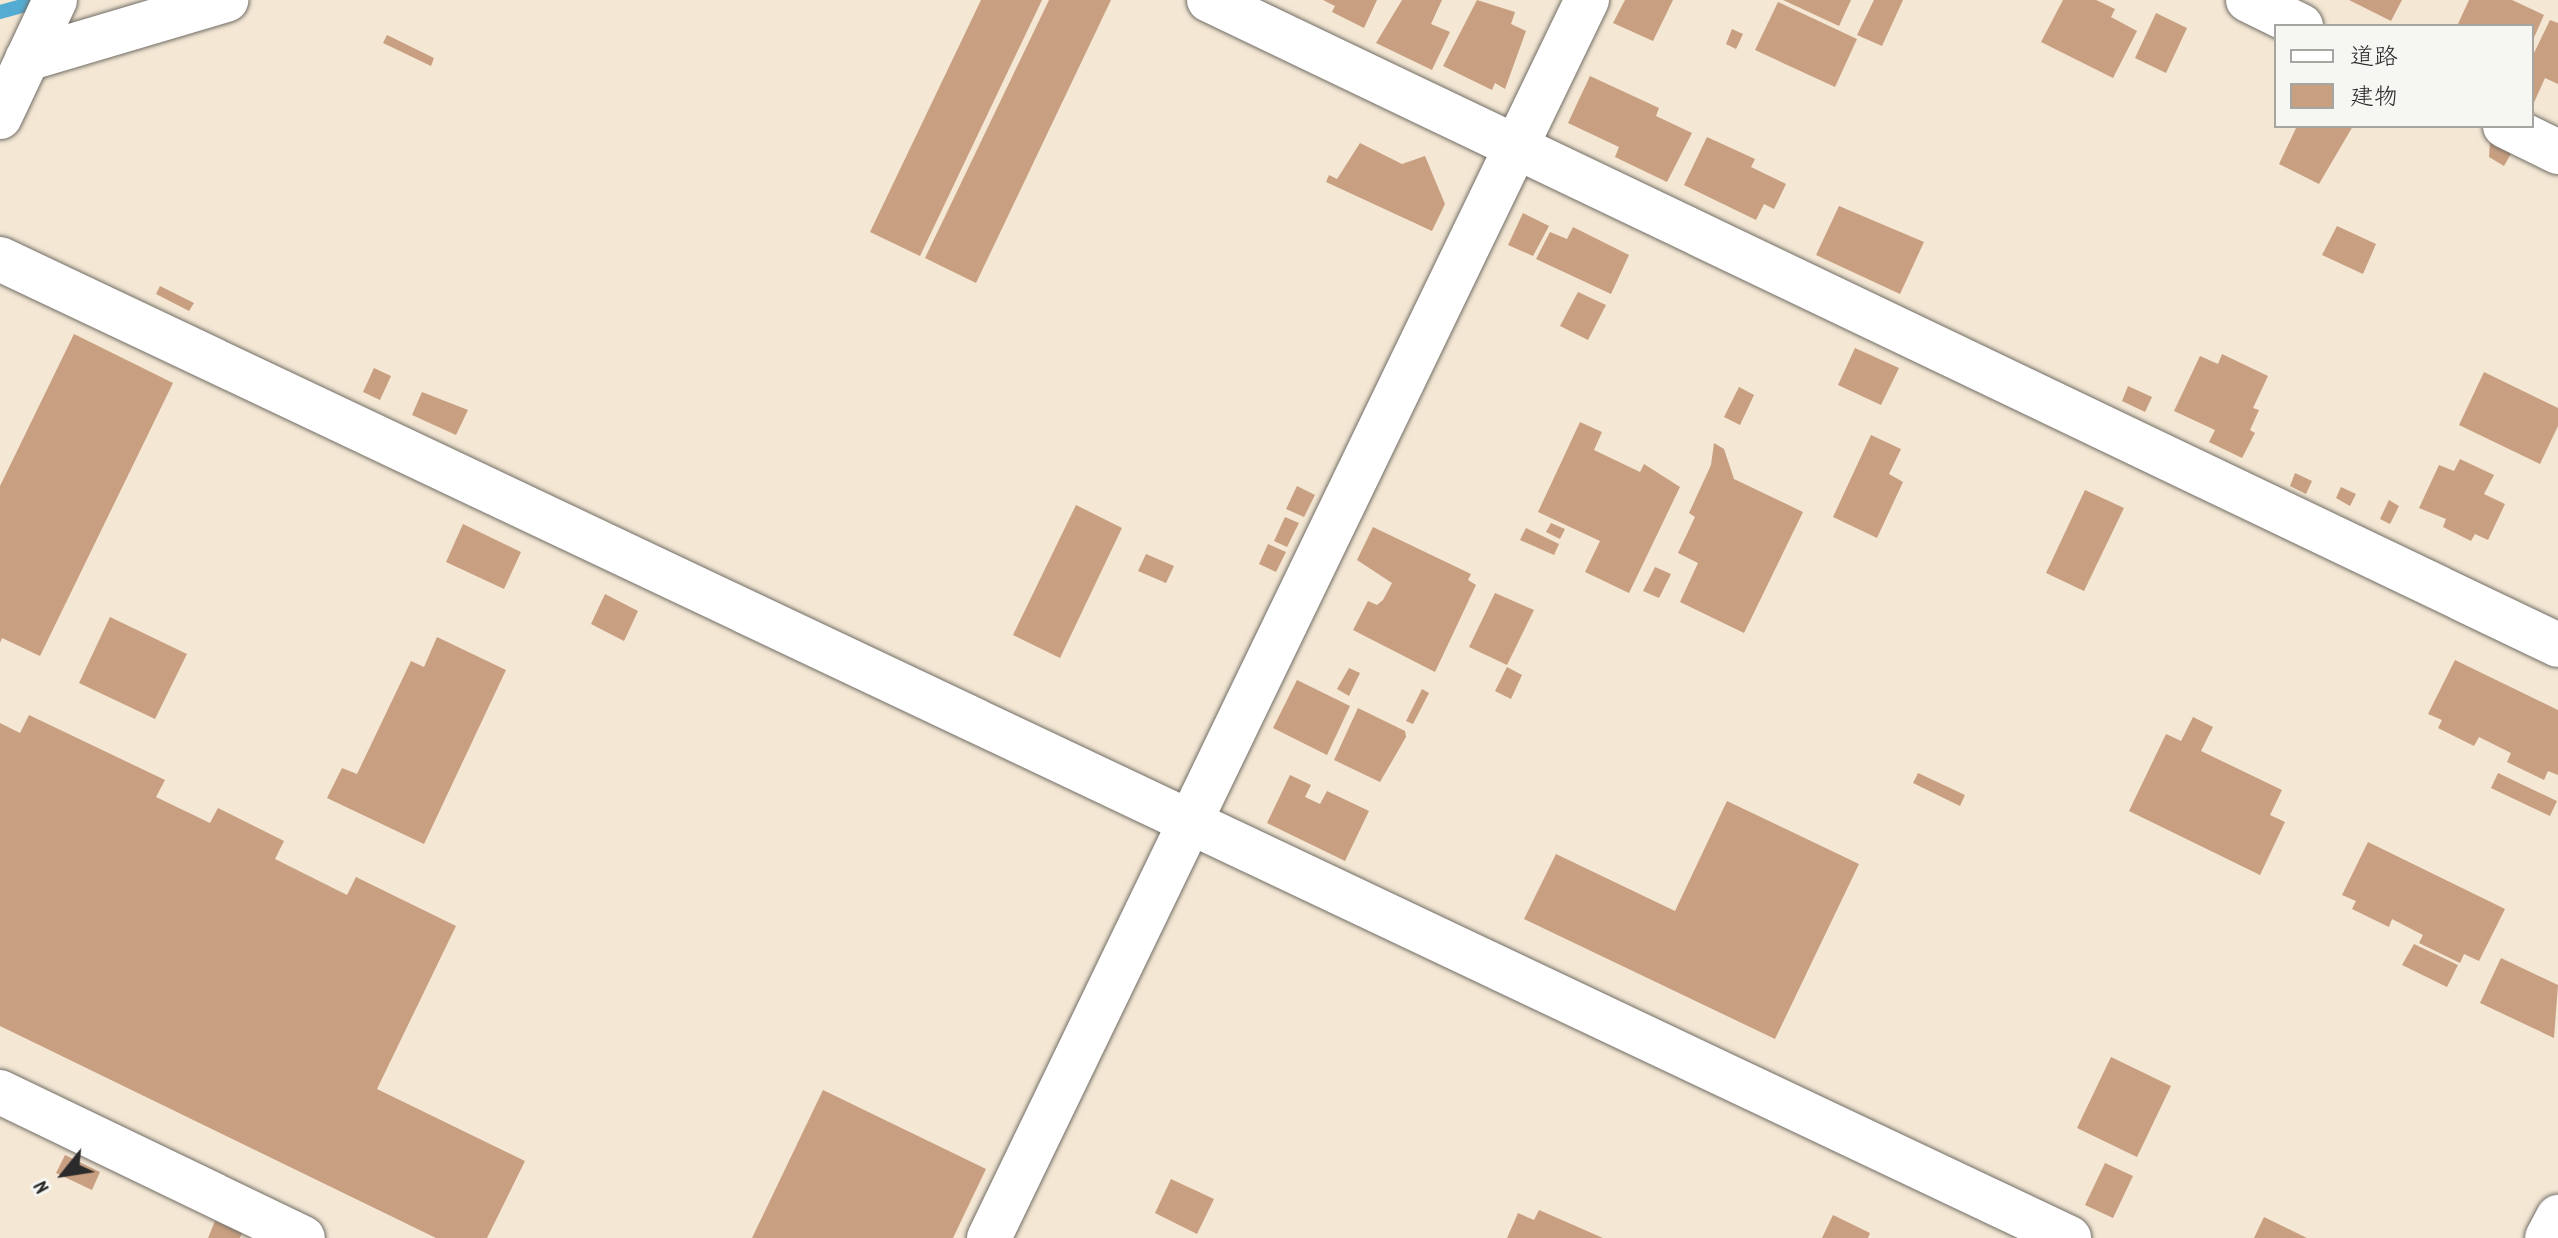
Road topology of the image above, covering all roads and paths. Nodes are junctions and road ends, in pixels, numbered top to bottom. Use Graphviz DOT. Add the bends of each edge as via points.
graph roads {
  1 [pos="55,0"];
  2 [pos="226,0"];
  3 [pos="1209,0"];
  4 [pos="1587,0"];
  5 [pos="2248,0"];
  6 [pos="2297,24"];
  7 [pos="27,59"];
  8 [pos="0,117"];
  9 [pos="2509,128"];
  10 [pos="1514,149"];
  11 [pos="2558,152"];
  12 [pos="0,259"];
  13 [pos="2558,645"];
  14 [pos="1190,818"];
  15 [pos="0,1092"];
  16 [pos="2558,1217"];
  17 [pos="303,1238"];
  18 [pos="989,1238"];
  19 [pos="2069,1238"];
  20 [pos="2547,1238"];
  1 -- 7 [label="street"];
  2 -- 7 [label="street"];
  3 -- 10 [label="street"];
  4 -- 10 [label="street"];
  5 -- 6 [label="street"];
  7 -- 8 [label="street"];
  9 -- 11 [label="street"];
  10 -- 13 [label="street"];
  10 -- 14 [label="street"];
  12 -- 14 [label="street"];
  14 -- 18 [label="street"];
  14 -- 19 [label="street"];
  15 -- 17 [label="street"];
  16 -- 20 [label="street"];
}
